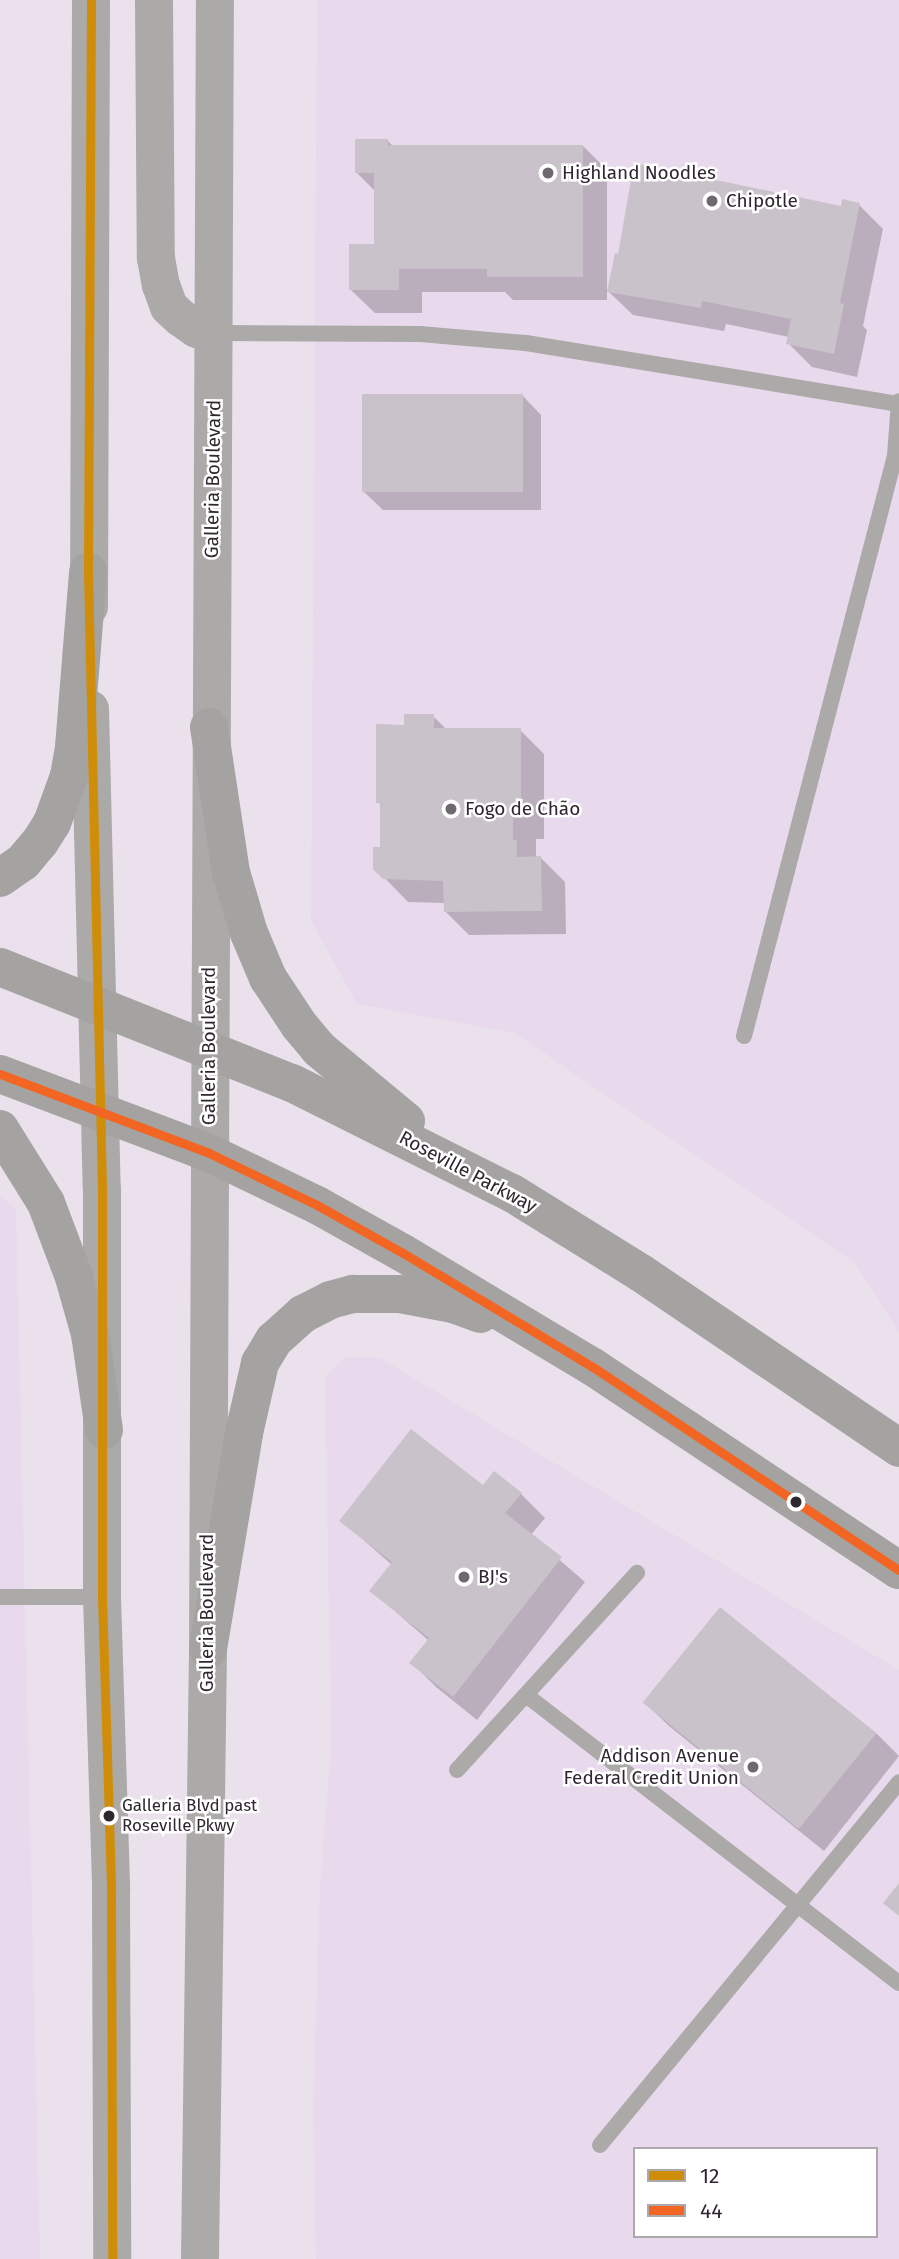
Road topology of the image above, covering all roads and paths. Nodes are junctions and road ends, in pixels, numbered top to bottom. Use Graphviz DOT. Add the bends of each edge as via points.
graph roads {
  1 [pos="91,0"];
  2 [pos="154,0"];
  3 [pos="215,0"];
  4 [pos="215,333"];
  5 [pos="899,403"];
  6 [pos="88,572"];
  7 [pos="209,727"];
  8 [pos="0,878"];
  9 [pos="0,967"];
  10 [pos="97,1004"];
  11 [pos="744,1036"];
  12 [pos="209,1049"];
  13 [pos="0,1073"];
  14 [pos="99,1109"];
  15 [pos="0,1129"];
  16 [pos="209,1153"];
  17 [pos="512,1194"];
  18 [pos="593,1367"];
  19 [pos="104,1430"];
  20 [pos="899,1448"];
  21 [pos="899,1570"];
  22 [pos="638,1573"];
  23 [pos="0,1597"];
  24 [pos="102,1597"];
  25 [pos="208,1648"];
  26 [pos="526,1695"];
  27 [pos="457,1770"];
  28 [pos="899,1782"];
  29 [pos="799,1904"];
  30 [pos="899,1983"];
  31 [pos="600,2145"];
  32 [pos="113,2259"];
  33 [pos="200,2259"];
  1 -- 6 [label="main road"];
  2 -- 4 [label="main road" via="156,258 169,307 197,329"];
  3 -- 4 [label="main road, Galleria Boulevard"];
  4 -- 5 [label="lane" via="420,334 526,343"];
  4 -- 7 [label="main road, Galleria Boulevard"];
  5 -- 11 [label="lane" via="895,457"];
  6 -- 8 [label="main road" via="69,776 40,842"];
  6 -- 10 [label="main road"];
  7 -- 12 [label="main road, Galleria Boulevard"];
  7 -- 17 [label="main road" via="231,872 249,933 278,996 319,1049 377,1100"];
  9 -- 10 [label="main road, Roseville Parkway"];
  10 -- 12 [label="main road, Roseville Parkway"];
  10 -- 14 [label="main road"];
  12 -- 16 [label="main road, Galleria Boulevard"];
  12 -- 17 [label="main road, Roseville Parkway" via="292,1083"];
  13 -- 14 [label="main road"];
  14 -- 16 [label="main road"];
  14 -- 19 [label="main road"];
  15 -- 19 [label="main road" via="46,1203 74,1277 90,1334"];
  16 -- 18 [label="main road" via="390,1246"];
  16 -- 25 [label="main road, Galleria Boulevard"];
  17 -- 20 [label="main road, Roseville Parkway" via="641,1273"];
  18 -- 21 [label="main road"];
  18 -- 25 [label="main road" via="473,1311 400,1294 342,1296 290,1323 266,1351 256,1380"];
  19 -- 24 [label="main road"];
  22 -- 26 [label="lane"];
  23 -- 24 [label="lane"];
  24 -- 32 [label="main road" via="111,1891"];
  25 -- 33 [label="main road, Galleria Boulevard"];
  26 -- 27 [label="lane"];
  26 -- 29 [label="lane"];
  28 -- 29 [label="lane"];
  29 -- 30 [label="lane"];
  29 -- 31 [label="lane"];
}
